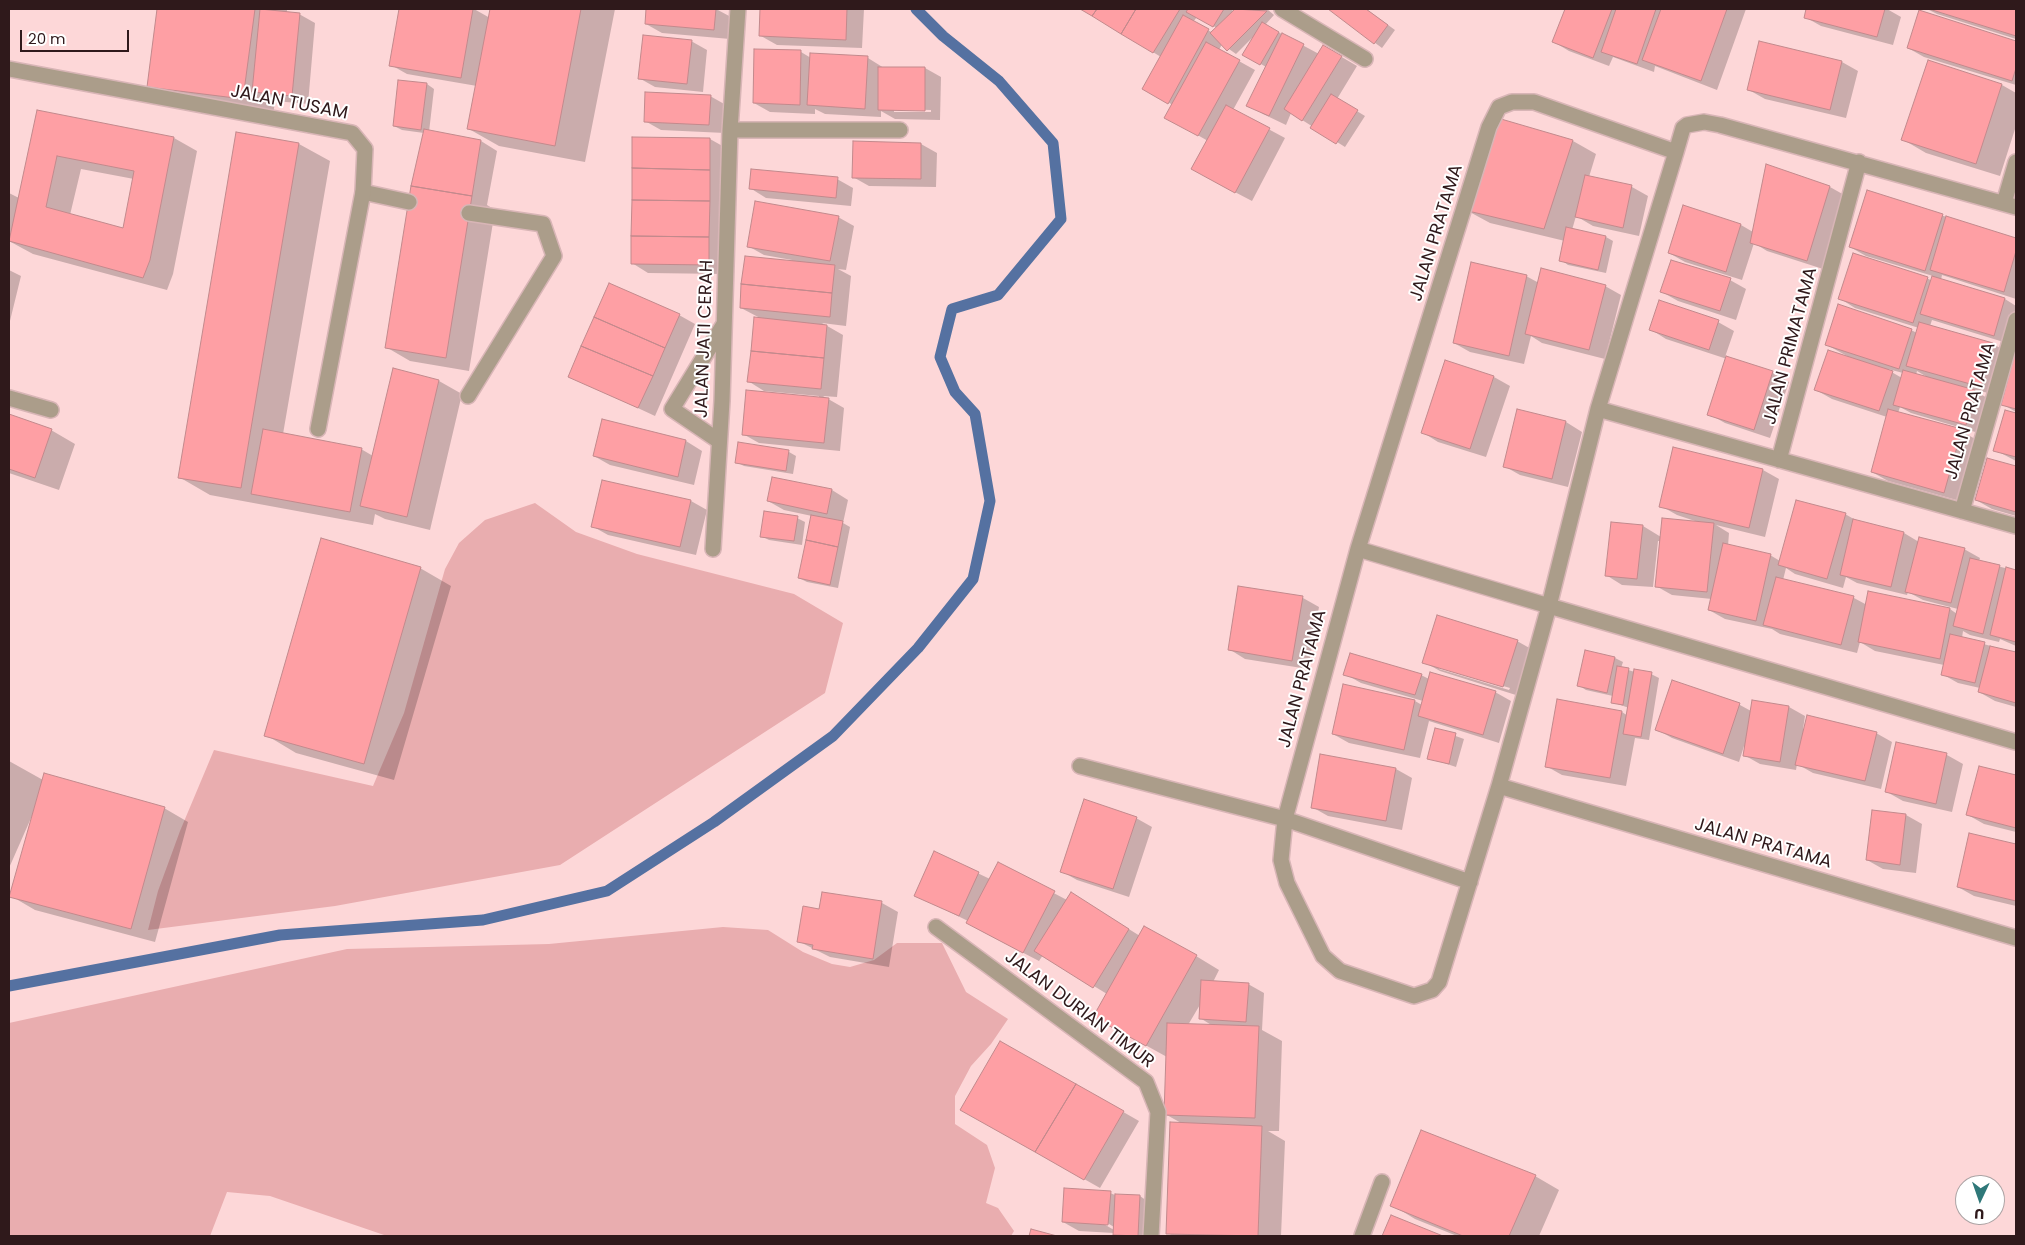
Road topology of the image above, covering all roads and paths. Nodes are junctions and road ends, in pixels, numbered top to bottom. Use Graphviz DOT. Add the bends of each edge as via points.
graph roads {
  1 [pos="738,9"];
  2 [pos="1282,9"];
  3 [pos="1365,59"];
  4 [pos="9,69"];
  5 [pos="730,130"];
  6 [pos="900,130"];
  7 [pos="1676,152"];
  8 [pos="1859,162"];
  9 [pos="2016,162"];
  10 [pos="363,192"];
  11 [pos="409,202"];
  12 [pos="2010,205"];
  13 [pos="469,213"];
  14 [pos="2016,320"];
  15 [pos="724,322"];
  16 [pos="468,396"];
  17 [pos="9,398"];
  18 [pos="1598,408"];
  19 [pos="50,410"];
  20 [pos="318,429"];
  21 [pos="720,441"];
  22 [pos="1780,460"];
  23 [pos="1962,511"];
  24 [pos="2016,526"];
  25 [pos="713,549"];
  26 [pos="1358,549"];
  27 [pos="1549,606"];
  28 [pos="2016,742"];
  29 [pos="1080,766"];
  30 [pos="1499,786"];
  31 [pos="1285,818"];
  32 [pos="1470,882"];
  33 [pos="936,926"];
  34 [pos="2016,938"];
  35 [pos="1382,1182"];
  36 [pos="1151,1236"];
  37 [pos="1362,1236"];
  1 -- 5 [label="street, JALAN JATI CERAH"];
  2 -- 3 [label="street"];
  4 -- 10 [label="street, JALAN TUSAM" via="352,133 365,149"];
  5 -- 6 [label="street"];
  5 -- 15 [label="street, JALAN JATI CERAH"];
  7 -- 8 [label="street, JALAN PRATAMA" via="1683,128 1694,122 1704,122"];
  7 -- 18 [label="street, JALAN PRATAMA"];
  7 -- 26 [label="street, JALAN PRATAMA" via="1534,102 1512,102 1499,107 1489,127"];
  8 -- 12 [label="street"];
  8 -- 22 [label="street, JALAN PRIMATAMA"];
  9 -- 12 [label="street"];
  10 -- 11 [label="street"];
  10 -- 20 [label="street, JALAN TUSAM"];
  13 -- 16 [label="street" via="543,224 554,256"];
  14 -- 23 [label="street, JALAN PRATAMA"];
  15 -- 21 [label="street, JALAN JATI CERAH"];
  15 -- 21 [label="street" via="672,409"];
  17 -- 19 [label="street"];
  18 -- 22 [label="street"];
  18 -- 27 [label="street, JALAN PRATAMA"];
  21 -- 25 [label="street, JALAN JATI CERAH"];
  22 -- 23 [label="street"];
  23 -- 24 [label="street"];
  26 -- 27 [label="street"];
  26 -- 31 [label="street, JALAN PRATAMA"];
  27 -- 28 [label="street"];
  27 -- 30 [label="street, JALAN PRATAMA"];
  29 -- 31 [label="street"];
  30 -- 32 [label="street, JALAN PRATAMA"];
  30 -- 34 [label="street, JALAN PRATAMA"];
  31 -- 32 [label="street"];
  31 -- 32 [label="street, JALAN PRATAMA" via="1281,860 1287,883 1323,956 1340,971 1414,996 1432,990 1439,982"];
  33 -- 36 [label="street, JALAN DURIAN TIMUR" via="1146,1082 1158,1112"];
  35 -- 37 [label="street"];
}
